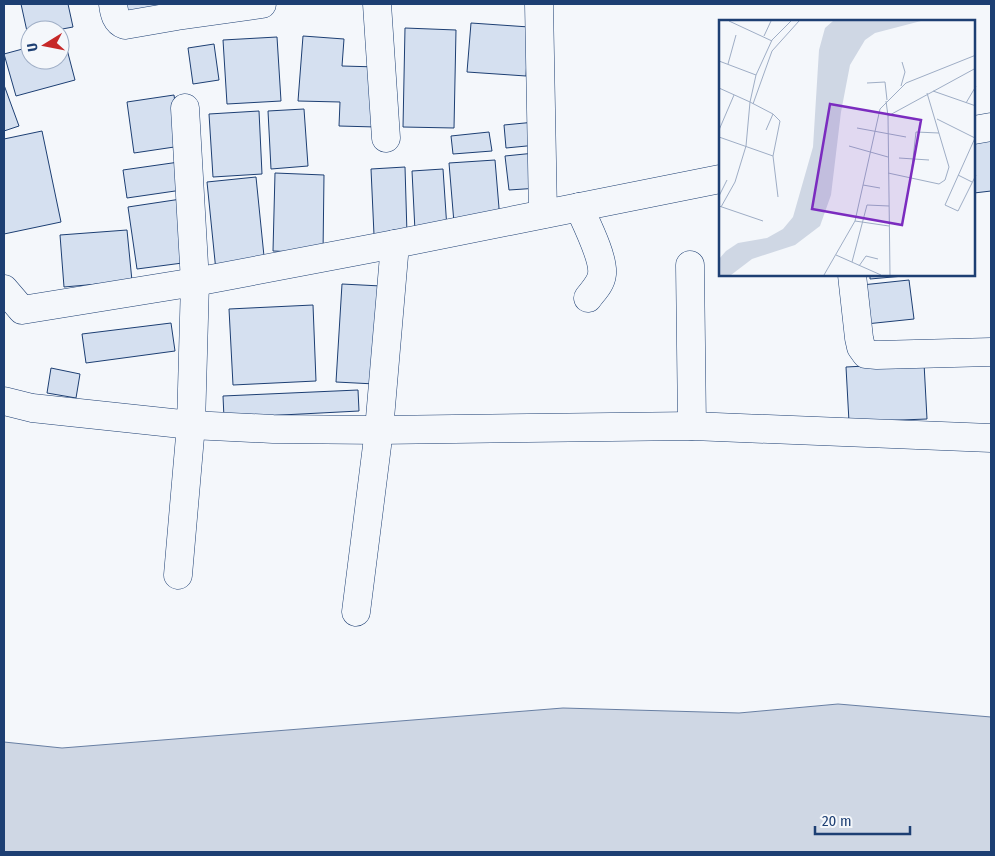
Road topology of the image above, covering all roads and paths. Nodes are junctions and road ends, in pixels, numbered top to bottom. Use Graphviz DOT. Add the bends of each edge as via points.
graph roads {
  1 [pos="113,4"];
  2 [pos="262,4"];
  3 [pos="378,4"];
  4 [pos="540,4"];
  5 [pos="176,10"];
  6 [pos="185,108"];
  7 [pos="991,127"];
  8 [pos="975,130"];
  9 [pos="386,138"];
  10 [pos="719,179"];
  11 [pos="579,207"];
  12 [pos="543,214"];
  13 [pos="394,244"];
  14 [pos="690,265"];
  15 [pos="852,276"];
  16 [pos="196,282"];
  17 [pos="4,289"];
  18 [pos="588,298"];
  19 [pos="13,313"];
  20 [pos="991,352"];
  21 [pos="4,401"];
  22 [pos="191,426"];
  23 [pos="692,426"];
  24 [pos="378,430"];
  25 [pos="991,438"];
  26 [pos="178,575"];
  27 [pos="356,612"];
  1 -- 5 [label="street" via="116,19 125,25"];
  2 -- 5 [label="street"];
  3 -- 9 [label="street"];
  4 -- 12 [label="street"];
  6 -- 16 [label="street"];
  7 -- 8 [label="street"];
  10 -- 11 [label="street"];
  11 -- 12 [label="street"];
  11 -- 18 [label="street" via="601,262 602,274"];
  12 -- 13 [label="street"];
  13 -- 16 [label="street"];
  13 -- 24 [label="street"];
  14 -- 23 [label="street"];
  15 -- 20 [label="street" via="859,338 866,354"];
  16 -- 19 [label="street"];
  16 -- 22 [label="street"];
  17 -- 19 [label="street"];
  21 -- 22 [label="street" via="32,408"];
  22 -- 24 [label="street"];
  22 -- 26 [label="street"];
  23 -- 24 [label="street"];
  23 -- 25 [label="street"];
  24 -- 27 [label="street"];
}
